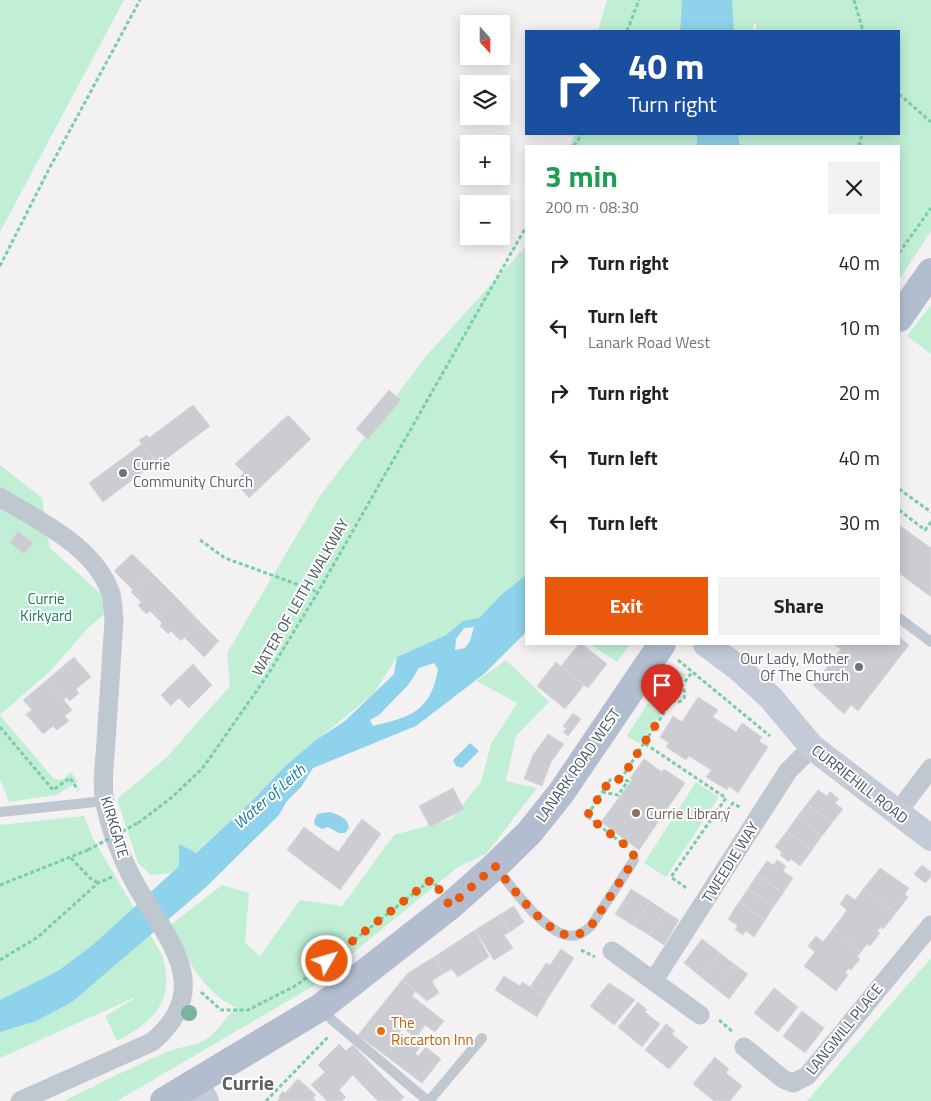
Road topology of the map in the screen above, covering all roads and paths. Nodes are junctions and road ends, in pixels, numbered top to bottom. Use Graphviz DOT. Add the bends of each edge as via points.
graph roads {
  1 [pos="140,0"];
  2 [pos="639,0"];
  3 [pos="854,0"];
  4 [pos="627,30"];
  5 [pos="863,30"];
  6 [pos="900,95"];
  7 [pos="931,122"];
  8 [pos="931,208"];
  9 [pos="525,229"];
  10 [pos="900,252"];
  11 [pos="0,266"];
  12 [pos="931,272"];
  13 [pos="900,317"];
  14 [pos="900,490"];
  15 [pos="0,497"];
  16 [pos="900,511"];
  17 [pos="931,512"];
  18 [pos="931,522"];
  19 [pos="200,540"];
  20 [pos="318,592"];
  21 [pos="900,619"];
  22 [pos="931,642"];
  23 [pos="661,645"];
  24 [pos="707,645"];
  25 [pos="692,672"];
  26 [pos="681,688"];
  27 [pos="672,701"];
  28 [pos="0,728"];
  29 [pos="644,743"];
  30 [pos="806,753"];
  31 [pos="931,768"];
  32 [pos="604,776"];
  33 [pos="621,779"];
  34 [pos="610,780"];
  35 [pos="601,781"];
  36 [pos="75,784"];
  37 [pos="607,785"];
  38 [pos="602,792"];
  39 [pos="726,798"];
  40 [pos="105,802"];
  41 [pos="733,803"];
  42 [pos="0,812"];
  43 [pos="897,813"];
  44 [pos="714,816"];
  45 [pos="758,818"];
  46 [pos="931,838"];
  47 [pos="71,858"];
  48 [pos="634,860"];
  49 [pos="495,866"];
  50 [pos="0,885"];
  51 [pos="705,901"];
  52 [pos="450,906"];
  53 [pos="931,925"];
  54 [pos="582,952"];
  55 [pos="604,955"];
  56 [pos="178,959"];
  57 [pos="0,960"];
  58 [pos="654,980"];
  59 [pos="330,1016"];
  60 [pos="709,1017"];
  61 [pos="482,1038"];
  62 [pos="741,1041"];
  63 [pos="201,1092"];
  64 [pos="20,1101"];
  65 [pos="164,1101"];
  66 [pos="266,1101"];
  67 [pos="428,1101"];
  1 -- 11 [label="path" via="48,169"];
  2 -- 4 [label="path"];
  3 -- 5 [label="path"];
  6 -- 7 [label="path"];
  8 -- 10 [label="path"];
  9 -- 20 [label="path, WATER OF LEITH WALKWAY"];
  12 -- 13 [label="main road"];
  14 -- 17 [label="path"];
  15 -- 40 [label="street, KIRKGATE" via="75,545 102,575 111,595 114,620"];
  16 -- 18 [label="path" via="925,530"];
  19 -- 20 [label="path" via="225,558"];
  20 -- 47 [label="path, WATER OF LEITH WALKWAY, bridge" via="267,676 202,769 171,798 138,822"];
  21 -- 22 [label="lane"];
  23 -- 25 [label="path"];
  23 -- 49 [label="main road, LANARK ROAD WEST" via="561,793 529,833"];
  24 -- 30 [label="street, CURRIEHILL ROAD" via="771,698"];
  25 -- 26 [label="path"];
  25 -- 30 [label="path"];
  26 -- 27 [label="path" via="684,692 682,701"];
  26 -- 27 [label="path" via="676,686 668,692"];
  27 -- 29 [label="path"];
  28 -- 36 [label="path" via="53,790 70,778"];
  29 -- 33 [label="path"];
  29 -- 39 [label="path"];
  30 -- 43 [label="street, CURRIEHILL ROAD"];
  30 -- 45 [label="street, TWEEDIE WAY" via="788,771"];
  31 -- 43 [label="street"];
  32 -- 34 [label="path"];
  33 -- 34 [label="path"];
  33 -- 38 [label="path" via="628,780 618,795"];
  34 -- 37 [label="path"];
  35 -- 37 [label="path"];
  37 -- 38 [label="path"];
  38 -- 48 [label="path" via="587,816 633,851"];
  39 -- 41 [label="path"];
  39 -- 44 [label="path"];
  40 -- 42 [label="lane"];
  40 -- 56 [label="street, KIRKGATE" via="127,867"];
  41 -- 44 [label="path" via="721,820"];
  41 -- 45 [label="path"];
  43 -- 46 [label="street, CURRIEHILL ROAD"];
  44 -- 51 [label="path" via="672,878"];
  45 -- 51 [label="street, TWEEDIE WAY"];
  47 -- 50 [label="path, WATER OF LEITH WALKWAY"];
  47 -- 57 [label="path" via="98,883 38,937"];
  48 -- 49 [label="lane" via="591,926 574,936 565,935 530,908"];
  49 -- 52 [label="main road, LANARK ROAD WEST"];
  51 -- 58 [label="street, TWEEDIE WAY"];
  52 -- 56 [label="path" via="432,879 297,985 248,1010 221,1010 202,993"];
  52 -- 59 [label="main road, LANARK ROAD WEST"];
  53 -- 62 [label="street, LANGWILL PLACE" via="807,1076 793,1083 783,1079"];
  54 -- 55 [label="path"];
  55 -- 58 [label="street"];
  56 -- 64 [label="street, KIRKGATE" via="184,987 182,1004 166,1030 152,1042"];
  58 -- 60 [label="street"];
  59 -- 63 [label="main road, LANARK ROAD WEST"];
  59 -- 66 [label="path"];
  59 -- 67 [label="lane"];
  60 -- 62 [label="path"];
  61 -- 67 [label="lane"];
  63 -- 65 [label="main road, LANARK ROAD WEST"];
}
